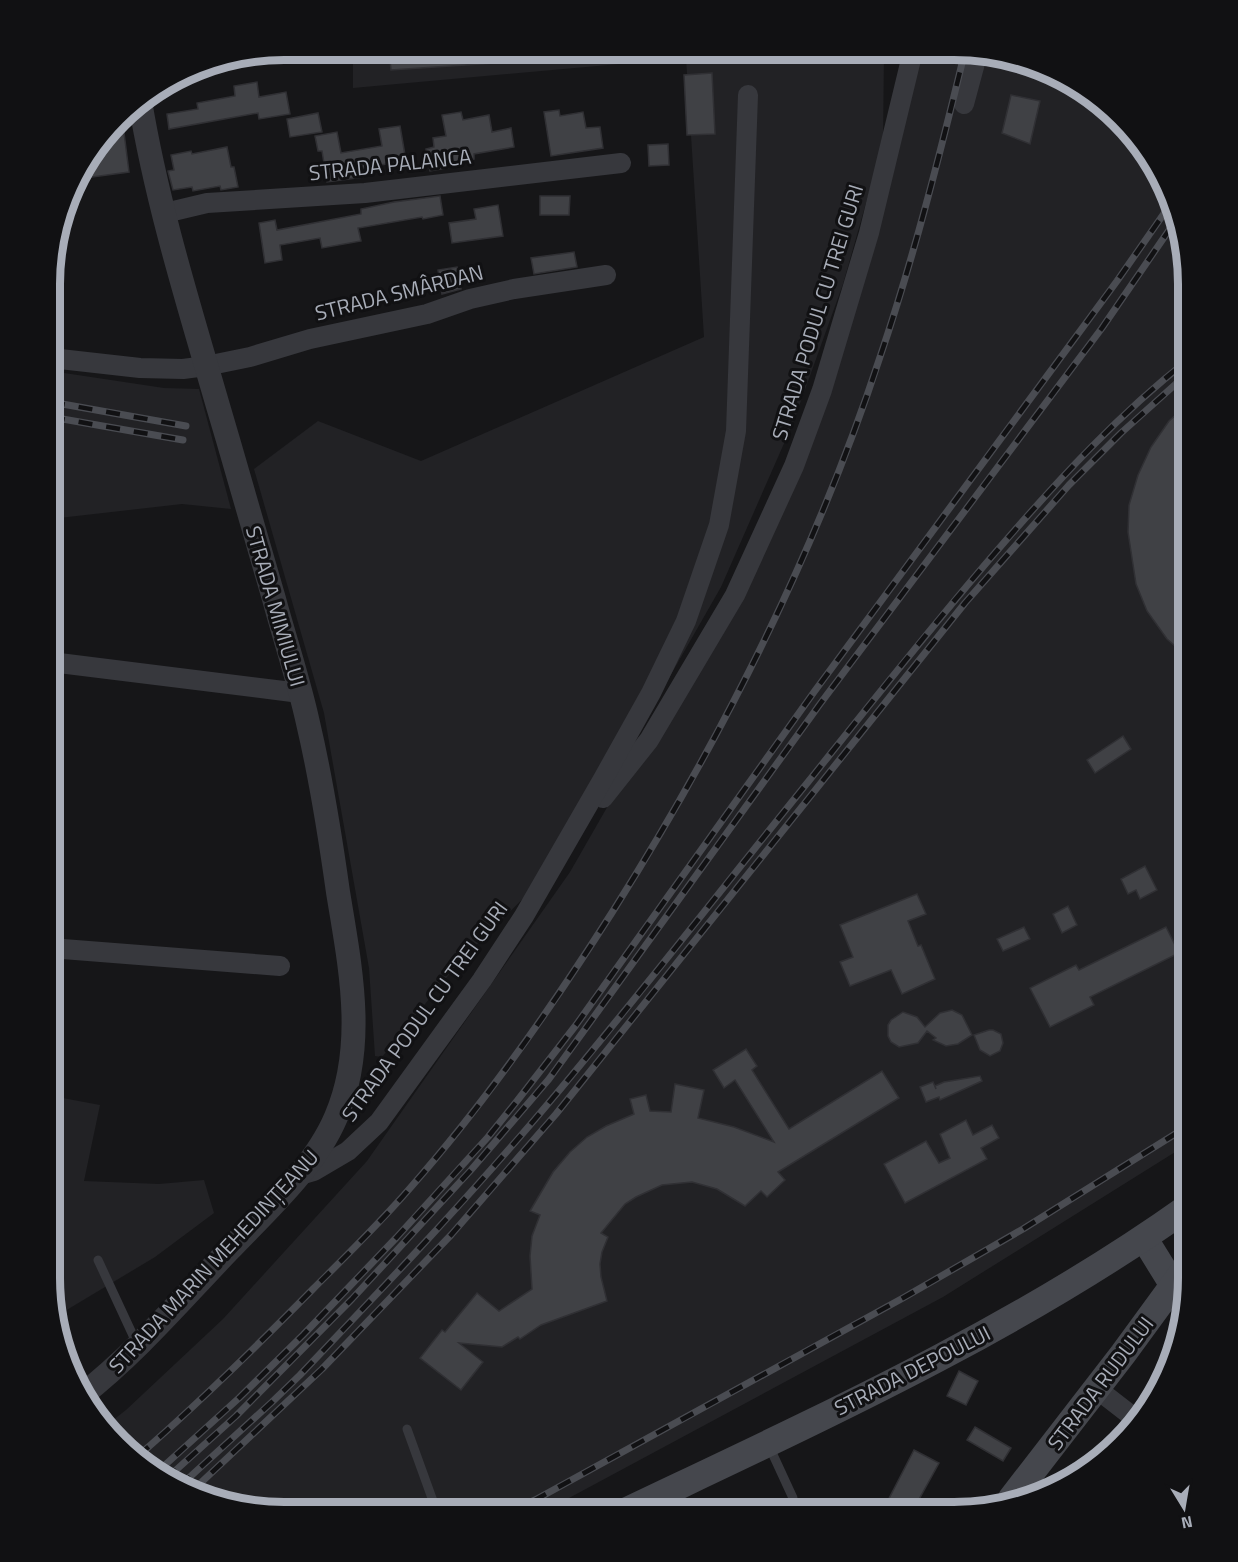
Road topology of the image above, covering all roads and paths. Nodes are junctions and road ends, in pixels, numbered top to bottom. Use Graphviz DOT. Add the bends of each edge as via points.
graph roads {
  1 [pos="911,60"];
  2 [pos="976,61"];
  3 [pos="748,95"];
  4 [pos="964,104"];
  5 [pos="142,110"];
  6 [pos="621,163"];
  7 [pos="165,213"];
  8 [pos="606,275"];
  9 [pos="60,359"];
  10 [pos="206,366"];
  11 [pos="60,663"];
  12 [pos="300,693"];
  13 [pos="564,847"];
  14 [pos="60,949"];
  15 [pos="280,966"];
  16 [pos="335,1119"];
  17 [pos="297,1176"];
  18 [pos="1178,1213"];
  19 [pos="1144,1238"];
  20 [pos="98,1260"];
  21 [pos="1178,1272"];
  22 [pos="1178,1279"];
  23 [pos="138,1347"];
  24 [pos="90,1389"];
  25 [pos="1097,1389"];
  26 [pos="1132,1415"];
  27 [pos="407,1428"];
  28 [pos="768,1443"];
  29 [pos="1016,1493"];
  30 [pos="793,1498"];
  31 [pos="433,1502"];
  32 [pos="645,1502"];
  1 -- 13 [label="street, STRADA PODUL CU TREI GURI" via="869,233 822,390 794,466 735,595 650,740"];
  2 -- 4 [label="street"];
  3 -- 13 [label="street, STRADA PODUL CU TREI GURI" via="736,431 719,525 682,630"];
  5 -- 7 [label="street, STRADA MIMIULUI"];
  6 -- 7 [label="street, STRADA PALANCA" via="365,193 207,203"];
  7 -- 10 [label="street, STRADA MIMIULUI"];
  8 -- 10 [label="street, STRADA SMÂRDAN" via="492,294 427,314"];
  9 -- 10 [label="street, STRADA SMÂRDAN" via="140,368"];
  10 -- 12 [label="street, STRADA MIMIULUI"];
  11 -- 12 [label="street"];
  12 -- 16 [label="street, STRADA MIMIULUI" via="323,795 354,1018 351,1063"];
  13 -- 17 [label="street, STRADA PODUL CU TREI GURI" via="482,980 379,1122 348,1151"];
  14 -- 15 [label="street"];
  16 -- 17 [label="street, STRADA MARIN MEHEDINȚEANU"];
  17 -- 23 [label="street, STRADA MARIN MEHEDINȚEANU"];
  18 -- 19 [label="main road, STRADA DEPOULUI"];
  19 -- 21 [label="main road"];
  19 -- 28 [label="main road, STRADA DEPOULUI" via="1078,1281 956,1349"];
  20 -- 23 [label="lane"];
  22 -- 25 [label="main road, STRADA RUDULUI"];
  23 -- 24 [label="street, STRADA MARIN MEHEDINȚEANU"];
  25 -- 26 [label="street"];
  25 -- 29 [label="main road, STRADA RUDULUI"];
  27 -- 31 [label="lane"];
  28 -- 30 [label="lane"];
  28 -- 32 [label="main road, STRADA DEPOULUI"];
}
